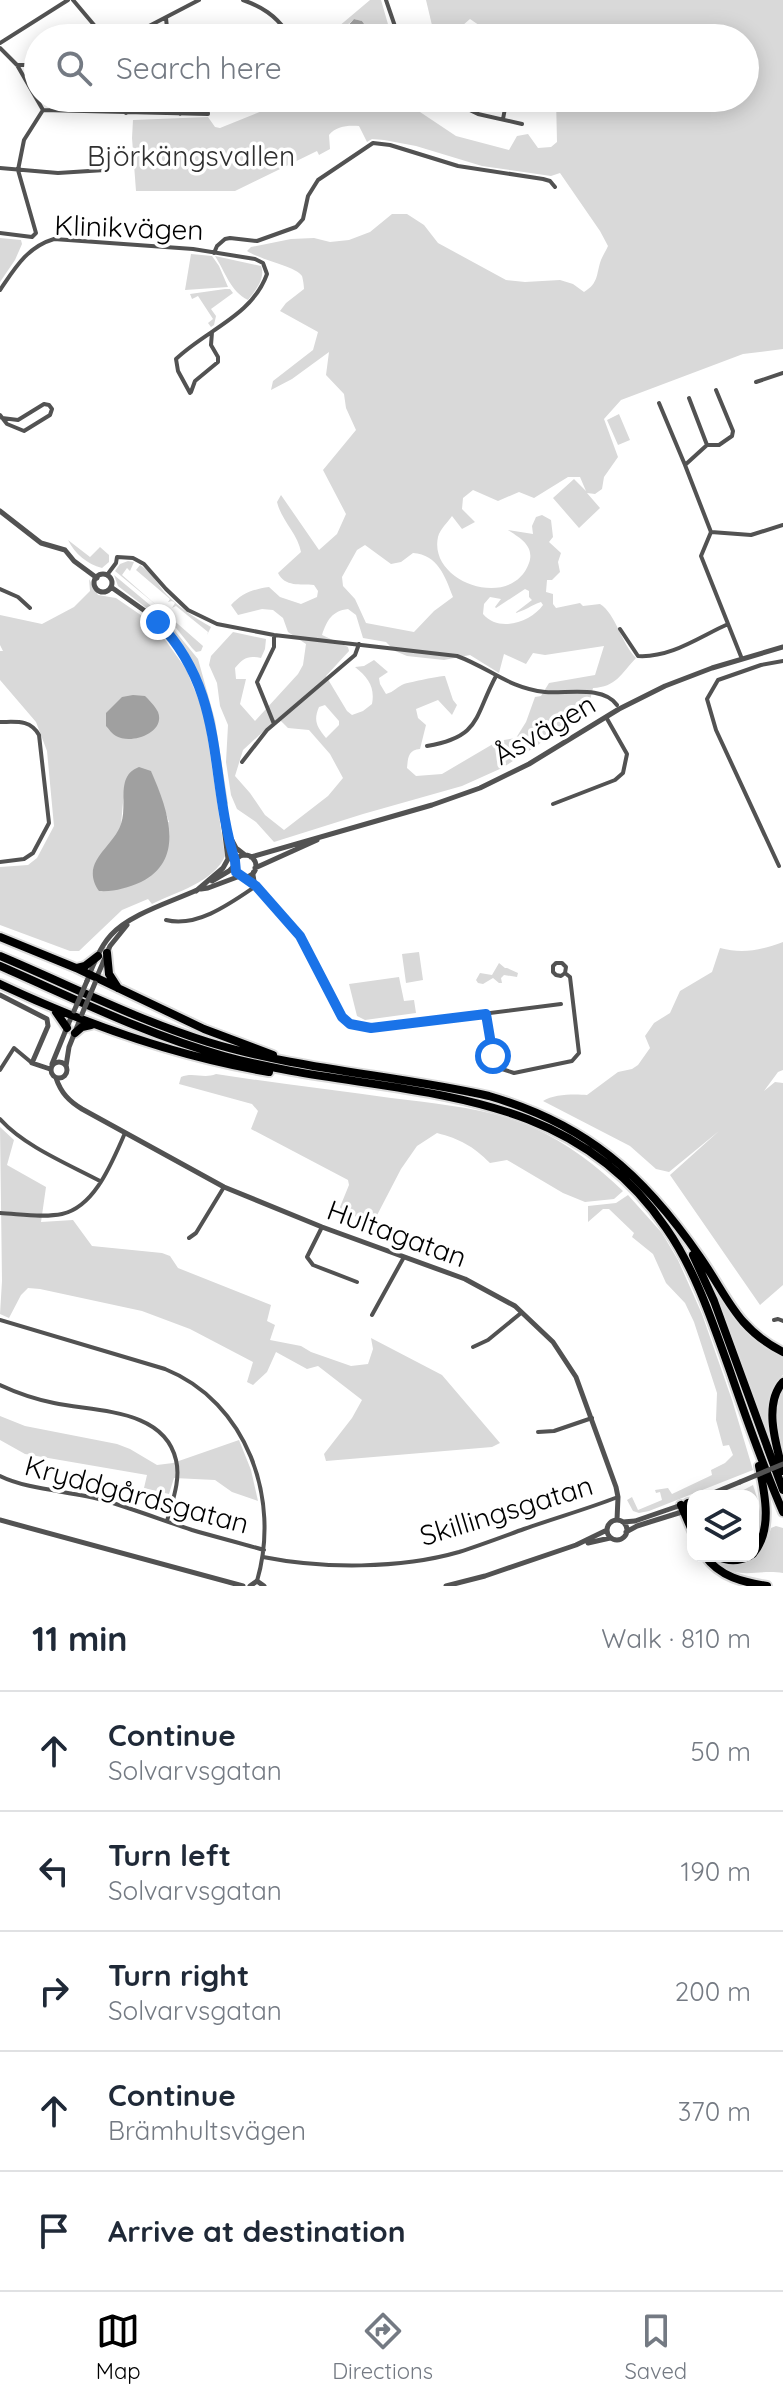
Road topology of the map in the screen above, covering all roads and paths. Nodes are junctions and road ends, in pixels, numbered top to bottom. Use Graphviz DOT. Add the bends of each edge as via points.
graph roads {
  1 [pos="70,0"];
  2 [pos="199,0"];
  3 [pos="243,0"];
  4 [pos="386,0"];
  5 [pos="166,18"];
  6 [pos="33,24"];
  7 [pos="92,24"];
  8 [pos="154,24"];
  9 [pos="167,24"];
  10 [pos="282,24"];
  11 [pos="394,24"];
  12 [pos="24,30"];
  13 [pos="0,46"];
  14 [pos="17,65"];
  15 [pos="24,65"];
  16 [pos="24,77"];
  17 [pos="42,112"];
  18 [pos="98,112"];
  19 [pos="208,112"];
  20 [pos="474,112"];
  21 [pos="504,112"];
  22 [pos="126,113"];
  23 [pos="180,114"];
  24 [pos="503,119"];
  25 [pos="522,124"];
  26 [pos="0,168"];
  27 [pos="18,170"];
  28 [pos="105,170"];
  29 [pos="555,187"];
  30 [pos="0,233"];
  31 [pos="214,253"];
  32 [pos="0,290"];
  33 [pos="212,332"];
  34 [pos="199,341"];
  35 [pos="211,345"];
  36 [pos="783,373"];
  37 [pos="182,379"];
  38 [pos="195,381"];
  39 [pos="756,382"];
  40 [pos="716,390"];
  41 [pos="689,398"];
  42 [pos="659,403"];
  43 [pos="1,416"];
  44 [pos="18,420"];
  45 [pos="21,430"];
  46 [pos="707,445"];
  47 [pos="685,465"];
  48 [pos="0,511"];
  49 [pos="783,525"];
  50 [pos="711,532"];
  51 [pos="107,575"];
  52 [pos="97,578"];
  53 [pos="111,587"];
  54 [pos="0,589"];
  55 [pos="30,608"];
  56 [pos="728,624"];
  57 [pos="620,629"];
  58 [pos="274,635"];
  59 [pos="359,644"];
  60 [pos="783,647"];
  61 [pos="742,659"];
  62 [pos="783,661"];
  63 [pos="496,676"];
  64 [pos="617,705"];
  65 [pos="606,717"];
  66 [pos="0,722"];
  67 [pos="274,724"];
  68 [pos="427,746"];
  69 [pos="242,762"];
  70 [pos="553,804"];
  71 [pos="224,821"];
  72 [pos="227,832"];
  73 [pos="321,837"];
  74 [pos="248,856"];
  75 [pos="0,862"];
  76 [pos="235,863"];
  77 [pos="779,866"];
  78 [pos="254,870"];
  79 [pos="242,876"];
  80 [pos="256,886"];
  81 [pos="198,890"];
  82 [pos="166,920"];
  83 [pos="0,937"];
  84 [pos="102,955"];
  85 [pos="0,956"];
  86 [pos="0,966"];
  87 [pos="76,968"];
  88 [pos="565,973"];
  89 [pos="92,979"];
  90 [pos="0,984"];
  91 [pos="119,989"];
  92 [pos="0,995"];
  93 [pos="561,1004"];
  94 [pos="53,1009"];
  95 [pos="486,1014"];
  96 [pos="77,1016"];
  97 [pos="91,1025"];
  98 [pos="71,1031"];
  99 [pos="292,1062"];
  100 [pos="32,1063"];
  101 [pos="66,1066"];
  102 [pos="51,1067"];
  103 [pos="0,1070"];
  104 [pos="310,1074"];
  105 [pos="56,1078"];
  106 [pos="0,1119"];
  107 [pos="125,1133"];
  108 [pos="100,1181"];
  109 [pos="224,1187"];
  110 [pos="0,1213"];
  111 [pos="672,1220"];
  112 [pos="322,1227"];
  113 [pos="189,1238"];
  114 [pos="404,1257"];
  115 [pos="357,1282"];
  116 [pos="523,1312"];
  117 [pos="372,1315"];
  118 [pos="0,1320"];
  119 [pos="774,1320"];
  120 [pos="783,1321"];
  121 [pos="473,1347"];
  122 [pos="783,1352"];
  123 [pos="783,1382"];
  124 [pos="0,1385"];
  125 [pos="592,1418"];
  126 [pos="538,1432"];
  127 [pos="755,1443"];
  128 [pos="783,1464"];
  129 [pos="783,1471"];
  130 [pos="0,1476"];
  131 [pos="740,1482"];
  132 [pos="721,1490"];
  133 [pos="727,1490"];
  134 [pos="783,1490"];
  135 [pos="618,1497"];
  136 [pos="687,1508"];
  137 [pos="687,1508"];
  138 [pos="783,1512"];
  139 [pos="0,1520"];
  140 [pos="167,1521"];
  141 [pos="620,1521"];
  142 [pos="607,1530"];
  143 [pos="626,1532"];
  144 [pos="611,1538"];
  145 [pos="759,1542"];
  146 [pos="576,1545"];
  147 [pos="264,1550"];
  148 [pos="263,1557"];
  149 [pos="709,1562"];
  150 [pos="257,1581"];
  151 [pos="243,1586"];
  152 [pos="250,1586"];
  153 [pos="264,1586"];
  154 [pos="446,1586"];
  155 [pos="767,1586"];
  1 -- 6 [label="street"];
  1 -- 7 [label="street"];
  2 -- 5 [label="street"];
  3 -- 10 [label="street"];
  4 -- 11 [label="street"];
  5 -- 8 [label="street"];
  5 -- 9 [label="street"];
  12 -- 13 [label="street"];
  13 -- 14 [label="street"];
  14 -- 15 [label="street"];
  14 -- 16 [label="street"];
  17 -- 27 [label="street" via="24,140"];
  18 -- 22 [label="street"];
  19 -- 23 [label="street"];
  20 -- 24 [label="street"];
  21 -- 24 [label="street"];
  22 -- 23 [label="street"];
  24 -- 25 [label="street"];
  26 -- 27 [label="street"];
  27 -- 28 [label="street"];
  27 -- 30 [label="street" via="36,233"];
  29 -- 31 [label="street, Klinikvägen" via="547,180 458,166 373,143 318,180 296,227 257,241 225,239"];
  31 -- 32 [label="street, Klinikvägen" via="54,239 27,253"];
  31 -- 33 [label="street" via="255,259 267,274 246,307"];
  33 -- 34 [label="street"];
  33 -- 35 [label="street"];
  34 -- 35 [label="street"];
  34 -- 37 [label="street" via="176,359"];
  35 -- 38 [label="street" via="218,362"];
  36 -- 39 [label="street"];
  37 -- 38 [label="street"];
  37 -- 38 [label="street" via="190,393"];
  40 -- 46 [label="street" via="733,431 719,445"];
  41 -- 46 [label="street"];
  42 -- 47 [label="street"];
  43 -- 44 [label="street"];
  43 -- 45 [label="street"];
  44 -- 45 [label="street"];
  44 -- 45 [label="street" via="44,404 51,407 50,415"];
  46 -- 47 [label="street"];
  47 -- 50 [label="street"];
  48 -- 52 [label="street" via="41,543 65,550"];
  49 -- 50 [label="street" via="751,535"];
  50 -- 56 [label="street" via="701,556"];
  51 -- 52 [label="street"];
  51 -- 53 [label="street"];
  51 -- 58 [label="street" via="117,557 133,558 188,610 232,628"];
  52 -- 53 [label="street" via="100,590"];
  53 -- 71 [label="street" via="158,622 194,674 209,716"];
  54 -- 55 [label="street"];
  56 -- 57 [label="street" via="654,657 638,656"];
  56 -- 61 [label="street"];
  58 -- 59 [label="street"];
  58 -- 67 [label="street" via="274,647 257,682"];
  59 -- 63 [label="street" via="457,656"];
  59 -- 67 [label="street" via="355,655"];
  60 -- 61 [label="street, Åsvägen"];
  61 -- 65 [label="street, Åsvägen" via="665,686"];
  62 -- 77 [label="street" via="718,680 707,699 716,730"];
  63 -- 64 [label="street" via="545,692 607,695"];
  63 -- 68 [label="street" via="469,730"];
  65 -- 70 [label="street" via="627,754 623,773"];
  65 -- 73 [label="street, Åsvägen" via="480,788"];
  66 -- 75 [label="street" via="21,721 39,735 49,823 33,853"];
  67 -- 69 [label="street"];
  71 -- 72 [label="street"];
  71 -- 81 [label="street" via="227,862"];
  72 -- 74 [label="street"];
  72 -- 76 [label="street"];
  73 -- 74 [label="street, Åsvägen"];
  73 -- 78 [label="street, Åsvägen"];
  74 -- 76 [label="street, Åsvägen"];
  74 -- 78 [label="street"];
  76 -- 79 [label="street"];
  76 -- 81 [label="street"];
  78 -- 79 [label="street, Åsvägen"];
  78 -- 80 [label="street"];
  79 -- 80 [label="street"];
  79 -- 81 [label="street"];
  80 -- 82 [label="street" via="202,916 177,923"];
  80 -- 95 [label="street" via="300,936 334,1006 350,1024 371,1028"];
  81 -- 84 [label="street" via="113,932"];
  83 -- 87 [label="highway"];
  84 -- 87 [label="highway"];
  84 -- 89 [label="street"];
  84 -- 91 [label="highway"];
  85 -- 99 [label="highway" via="174,1030"];
  86 -- 104 [label="highway" via="184,1044"];
  87 -- 89 [label="highway"];
  88 -- 95 [label="street" via="570,977 579,1053 572,1061 514,1073 502,1069 493,1056"];
  89 -- 91 [label="highway"];
  89 -- 96 [label="street, bridge"];
  90 -- 94 [label="highway"];
  91 -- 99 [label="highway"];
  92 -- 100 [label="street" via="47,1019"];
  93 -- 95 [label="street"];
  94 -- 96 [label="highway"];
  94 -- 98 [label="highway"];
  96 -- 97 [label="highway"];
  96 -- 98 [label="street"];
  97 -- 98 [label="highway"];
  97 -- 104 [label="highway" via="198,1057 274,1073"];
  98 -- 101 [label="street"];
  98 -- 102 [label="street"];
  99 -- 111 [label="highway" via="454,1088 549,1117 614,1158"];
  100 -- 102 [label="street"];
  100 -- 103 [label="street" via="14,1048"];
  101 -- 102 [label="street" via="59,1061"];
  101 -- 105 [label="street" via="66,1074"];
  102 -- 105 [label="street, Hultagatan"];
  104 -- 127 [label="highway" via="510,1111 568,1137 613,1168 650,1205 680,1249 705,1301"];
  105 -- 107 [label="street, Hultagatan" via="71,1102"];
  106 -- 108 [label="street" via="29,1142"];
  107 -- 108 [label="street"];
  107 -- 109 [label="street, Hultagatan"];
  108 -- 110 [label="street" via="89,1200 63,1214"];
  109 -- 112 [label="street, Hultagatan"];
  109 -- 113 [label="street"];
  111 -- 122 [label="highway" via="745,1326"];
  111 -- 134 [label="highway" via="714,1301"];
  112 -- 114 [label="street, Hultagatan"];
  112 -- 115 [label="street" via="308,1260"];
  114 -- 116 [label="street, Hultagatan" via="479,1285"];
  114 -- 117 [label="street"];
  116 -- 121 [label="street"];
  116 -- 125 [label="street, Hultagatan" via="567,1361"];
  118 -- 147 [label="street" via="165,1369 201,1388 236,1429 255,1468 263,1497"];
  119 -- 120 [label="street"];
  123 -- 129 [label="highway" via="774,1397 773,1422"];
  124 -- 140 [label="street" via="37,1400 138,1418 162,1433 178,1473"];
  125 -- 126 [label="street"];
  125 -- 135 [label="street, Hultagatan"];
  127 -- 138 [label="highway"];
  127 -- 145 [label="highway" via="765,1517"];
  128 -- 131 [label="street, bridge"];
  130 -- 140 [label="street, Kryddgårdsgatan"];
  131 -- 132 [label="street"];
  131 -- 133 [label="street"];
  135 -- 141 [label="street, Hultagatan"];
  135 -- 148 [label="street, Skillingsgatan" via="427,1558 344,1565"];
  136 -- 141 [label="street"];
  137 -- 143 [label="street"];
  139 -- 151 [label="street"];
  140 -- 147 [label="street, Kryddgårdsgatan"];
  141 -- 142 [label="street" via="611,1522"];
  141 -- 143 [label="street"];
  142 -- 144 [label="street"];
  142 -- 146 [label="street"];
  143 -- 144 [label="street" via="619,1540"];
  144 -- 146 [label="street"];
  146 -- 154 [label="street"];
  147 -- 148 [label="street"];
  148 -- 150 [label="street"];
  149 -- 155 [label="highway" via="722,1573"];
  150 -- 152 [label="street"];
  150 -- 153 [label="street"];
}
